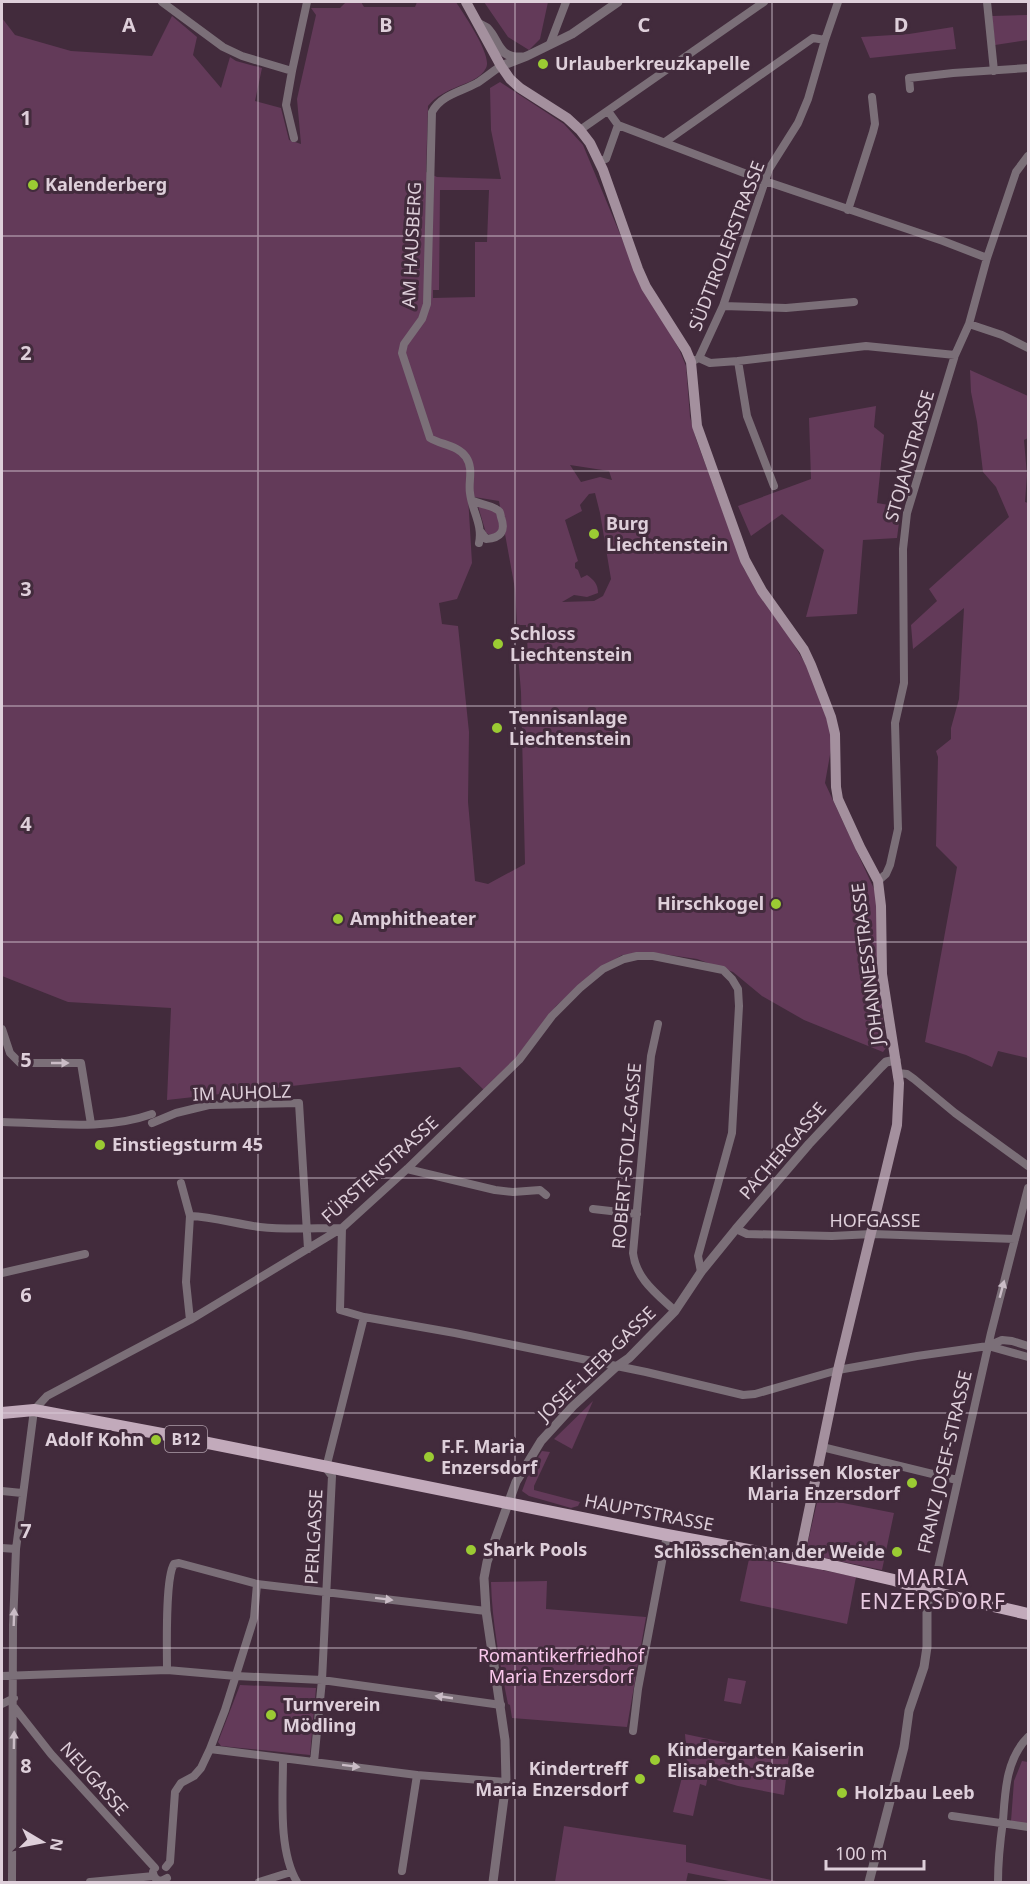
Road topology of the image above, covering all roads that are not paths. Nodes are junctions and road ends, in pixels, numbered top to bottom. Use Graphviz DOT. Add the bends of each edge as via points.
graph roads {
  1 [pos="162,2"];
  2 [pos="307,2"];
  3 [pos="466,2"];
  4 [pos="566,2"];
  5 [pos="618,2"];
  6 [pos="764,2"];
  7 [pos="838,2"];
  8 [pos="987,2"];
  9 [pos="478,23"];
  10 [pos="825,40"];
  11 [pos="550,44"];
  12 [pos="527,56"];
  13 [pos="501,66"];
  14 [pos="1029,68"];
  15 [pos="292,70"];
  16 [pos="994,71"];
  17 [pos="910,88"];
  18 [pos="872,98"];
  19 [pos="608,111"];
  20 [pos="618,124"];
  21 [pos="580,130"];
  22 [pos="294,138"];
  23 [pos="665,142"];
  24 [pos="1029,156"];
  25 [pos="599,161"];
  26 [pos="765,181"];
  27 [pos="848,210"];
  28 [pos="987,258"];
  29 [pos="854,302"];
  30 [pos="723,306"];
  31 [pos="969,324"];
  32 [pos="1029,348"];
  33 [pos="955,355"];
  34 [pos="695,360"];
  35 [pos="738,361"];
  36 [pos="774,486"];
  37 [pos="473,501"];
  38 [pos="481,532"];
  39 [pos="478,543"];
  40 [pos="878,881"];
  41 [pos="658,1024"];
  42 [pos="2,1029"];
  43 [pos="896,1060"];
  44 [pos="898,1073"];
  45 [pos="2,1122"];
  46 [pos="91,1124"];
  47 [pos="1029,1166"];
  48 [pos="407,1169"];
  49 [pos="181,1183"];
  50 [pos="1029,1188"];
  51 [pos="546,1195"];
  52 [pos="593,1209"];
  53 [pos="637,1214"];
  54 [pos="190,1216"];
  55 [pos="306,1228"];
  56 [pos="342,1228"];
  57 [pos="735,1229"];
  58 [pos="872,1234"];
  59 [pos="1015,1239"];
  60 [pos="308,1250"];
  61 [pos="85,1254"];
  62 [pos="701,1272"];
  63 [pos="2,1273"];
  64 [pos="675,1311"];
  65 [pos="364,1317"];
  66 [pos="190,1320"];
  67 [pos="988,1346"];
  68 [pos="1029,1346"];
  69 [pos="1029,1357"];
  70 [pos="616,1367"];
  71 [pos="838,1370"];
  72 [pos="34,1410"];
  73 [pos="2,1413"];
  74 [pos="822,1447"];
  75 [pos="326,1468"];
  76 [pos="957,1480"];
  77 [pos="2,1491"];
  78 [pos="22,1493"];
  79 [pos="507,1503"];
  80 [pos="667,1535"];
  81 [pos="2,1548"];
  82 [pos="16,1550"];
  83 [pos="799,1559"];
  84 [pos="258,1584"];
  85 [pos="931,1591"];
  86 [pos="326,1593"];
  87 [pos="486,1611"];
  88 [pos="1029,1614"];
  89 [pos="167,1670"];
  90 [pos="2,1676"];
  91 [pos="14,1676"];
  92 [pos="236,1676"];
  93 [pos="322,1680"];
  94 [pos="14,1703"];
  95 [pos="2,1704"];
  96 [pos="501,1705"];
  97 [pos="633,1731"];
  98 [pos="1029,1737"];
  99 [pos="210,1749"];
  100 [pos="283,1759"];
  101 [pos="314,1762"];
  102 [pos="417,1774"];
  103 [pos="506,1782"];
  104 [pos="952,1816"];
  105 [pos="1002,1823"];
  106 [pos="1029,1827"];
  107 [pos="166,1867"];
  108 [pos="402,1871"];
  109 [pos="154,1872"];
  110 [pos="291,1872"];
  111 [pos="170,1880"];
  112 [pos="12,1882"];
  113 [pos="90,1882"];
  114 [pos="259,1882"];
  115 [pos="297,1882"];
  116 [pos="493,1882"];
  117 [pos="869,1882"];
  118 [pos="998,1882"];
  1 -- 15 [label="street" via="223,48"];
  2 -- 15 [label="street"];
  3 -- 9 [label="main road, JOHANNESSTRASSE"];
  4 -- 11 [label="street"];
  5 -- 11 [label="street" via="572,34"];
  6 -- 19 [label="street"];
  7 -- 10 [label="street, SÜDTIROLERSTRASSE"];
  8 -- 16 [label="street"];
  9 -- 12 [label="street" via="505,53 519,58"];
  9 -- 13 [label="main road, JOHANNESSTRASSE"];
  10 -- 23 [label="street" via="813,38"];
  10 -- 26 [label="street, SÜDTIROLERSTRASSE" via="798,123"];
  11 -- 12 [label="street"];
  12 -- 13 [label="street"];
  13 -- 21 [label="main road, JOHANNESSTRASSE" via="520,88"];
  13 -- 37 [label="street, AM HAUSBERG" via="446,97 432,112 427,304 402,352 430,438 456,448 466,457 472,472"];
  14 -- 16 [label="street"];
  15 -- 22 [label="street" via="286,105"];
  16 -- 17 [label="street" via="909,78"];
  18 -- 27 [label="street" via="875,124"];
  19 -- 20 [label="street"];
  19 -- 21 [label="street"];
  20 -- 23 [label="street"];
  20 -- 25 [label="street" via="606,159"];
  21 -- 25 [label="main road, JOHANNESSTRASSE"];
  23 -- 26 [label="street"];
  24 -- 28 [label="street, STOJANSTRASSE" via="1016,172"];
  25 -- 34 [label="main road, JOHANNESSTRASSE" via="646,287"];
  26 -- 27 [label="street"];
  26 -- 30 [label="street, SÜDTIROLERSTRASSE"];
  27 -- 28 [label="street"];
  28 -- 31 [label="street, STOJANSTRASSE"];
  29 -- 30 [label="street" via="786,308"];
  30 -- 34 [label="street, SÜDTIROLERSTRASSE"];
  31 -- 32 [label="street"];
  31 -- 33 [label="street, STOJANSTRASSE"];
  33 -- 35 [label="street" via="866,346"];
  33 -- 40 [label="street, STOJANSTRASSE" via="904,529 905,672 894,723 898,829 890,865"];
  34 -- 35 [label="street"];
  34 -- 40 [label="main road, JOHANNESSTRASSE" via="697,426 721,498 752,574 811,665 835,734 838,799"];
  35 -- 36 [label="street" via="747,416"];
  37 -- 38 [label="street, AM HAUSBERG"];
  37 -- 38 [label="street" via="495,508 504,525 495,538 486,539"];
  38 -- 39 [label="street, AM HAUSBERG"];
  40 -- 43 [label="main road, JOHANNESSTRASSE" via="882,974"];
  41 -- 53 [label="street, ROBERT-STOLZ-GASSE" via="651,1056"];
  42 -- 46 [label="street, one-way" via="10,1053 20,1063 81,1063"];
  43 -- 44 [label="main road, JOHANNESSTRASSE"];
  43 -- 57 [label="street, PACHERGASSE" via="880,1067"];
  44 -- 47 [label="street" via="914,1078"];
  44 -- 58 [label="main road, JOHANNESSTRASSE" via="897,1125"];
  45 -- 46 [label="street"];
  46 -- 55 [label="street, IM AUHOLZ" via="152,1119 208,1105 299,1103"];
  48 -- 51 [label="street" via="495,1190 540,1190"];
  48 -- 56 [label="street, FÜRSTENSTRASSE"];
  48 -- 62 [label="street, FÜRSTENSTRASSE" via="519,1060 552,1016 603,969 624,959 653,956 723,970 738,989 739,1006 732,1133 698,1256"];
  49 -- 54 [label="street"];
  50 -- 59 [label="street, FRANZ JOSEF-STRASSE"];
  52 -- 53 [label="street"];
  53 -- 64 [label="street, ROBERT-STOLZ-GASSE" via="634,1264 643,1281"];
  54 -- 55 [label="street" via="261,1227"];
  54 -- 66 [label="street" via="186,1282"];
  55 -- 56 [label="street"];
  55 -- 60 [label="street, IM AUHOLZ"];
  56 -- 60 [label="street, FÜRSTENSTRASSE"];
  56 -- 65 [label="street" via="340,1310"];
  57 -- 58 [label="street, HOFGASSE" via="747,1234"];
  57 -- 62 [label="street, PACHERGASSE"];
  58 -- 59 [label="street, HOFGASSE"];
  58 -- 71 [label="main road, JOHANNESSTRASSE"];
  67 -- 59 [label="street, FRANZ JOSEF-STRASSE, one-way"];
  60 -- 66 [label="street, FÜRSTENSTRASSE"];
  61 -- 63 [label="street"];
  62 -- 64 [label="street, JOSEF-LEEB-GASSE"];
  64 -- 70 [label="street, JOSEF-LEEB-GASSE"];
  65 -- 70 [label="street"];
  65 -- 75 [label="street, PERLGASSE"];
  66 -- 72 [label="street, FÜRSTENSTRASSE" via="47,1396"];
  67 -- 68 [label="street" via="1007,1340"];
  67 -- 69 [label="street"];
  67 -- 71 [label="street"];
  67 -- 76 [label="street, FRANZ JOSEF-STRASSE"];
  70 -- 71 [label="street" via="749,1395"];
  70 -- 79 [label="street, JOSEF-LEEB-GASSE" via="541,1441 521,1470"];
  71 -- 74 [label="main road, JOHANNESSTRASSE"];
  72 -- 73 [label="main road, B12"];
  72 -- 75 [label="main road, B12"];
  72 -- 78 [label="street"];
  74 -- 76 [label="street"];
  74 -- 83 [label="main road, JOHANNESSTRASSE"];
  75 -- 79 [label="main road, B12"];
  75 -- 86 [label="street, PERLGASSE" via="332,1476"];
  76 -- 85 [label="street, FRANZ JOSEF-STRASSE"];
  77 -- 78 [label="street"];
  78 -- 82 [label="street"];
  79 -- 80 [label="main road, HAUPTSTRASSE / B12"];
  79 -- 87 [label="street, JOSEF-LEEB-GASSE" via="487,1562"];
  80 -- 83 [label="main road, HAUPTSTRASSE / B12"];
  80 -- 97 [label="street"];
  81 -- 82 [label="street"];
  91 -- 82 [label="street, one-way"];
  83 -- 85 [label="main road, HAUPTSTRASSE / B12"];
  84 -- 86 [label="street"];
  84 -- 89 [label="street" via="179,1563 172,1565"];
  84 -- 92 [label="street" via="254,1618"];
  85 -- 88 [label="main road, HAUPTSTRASSE / B12"];
  85 -- 117 [label="street, FRANZ JOSEF-STRASSE" via="924,1667 909,1711 904,1747"];
  86 -- 87 [label="street, one-way"];
  86 -- 93 [label="street, PERLGASSE"];
  87 -- 96 [label="street, JOSEF-LEEB-GASSE"];
  89 -- 91 [label="street"];
  89 -- 92 [label="street"];
  90 -- 91 [label="street"];
  91 -- 94 [label="street"];
  92 -- 93 [label="street"];
  92 -- 99 [label="street"];
  96 -- 93 [label="street, one-way"];
  93 -- 101 [label="street, PERLGASSE"];
  94 -- 95 [label="street"];
  94 -- 109 [label="street, NEUGASSE" via="51,1754"];
  112 -- 94 [label="street, one-way"];
  96 -- 103 [label="street, JOSEF-LEEB-GASSE"];
  98 -- 105 [label="street" via="1011,1764"];
  99 -- 100 [label="street"];
  99 -- 107 [label="street" via="201,1768 175,1792 170,1862"];
  100 -- 101 [label="street"];
  100 -- 110 [label="street" via="285,1846"];
  101 -- 102 [label="street, one-way"];
  102 -- 103 [label="street"];
  102 -- 108 [label="street"];
  103 -- 116 [label="street, JOSEF-LEEB-GASSE"];
  104 -- 105 [label="street"];
  105 -- 106 [label="street"];
  105 -- 118 [label="street"];
  107 -- 109 [label="street" via="162,1865"];
  107 -- 111 [label="street"];
  109 -- 111 [label="street" via="157,1880"];
  109 -- 113 [label="street"];
  110 -- 114 [label="street"];
  110 -- 115 [label="street"];
}
